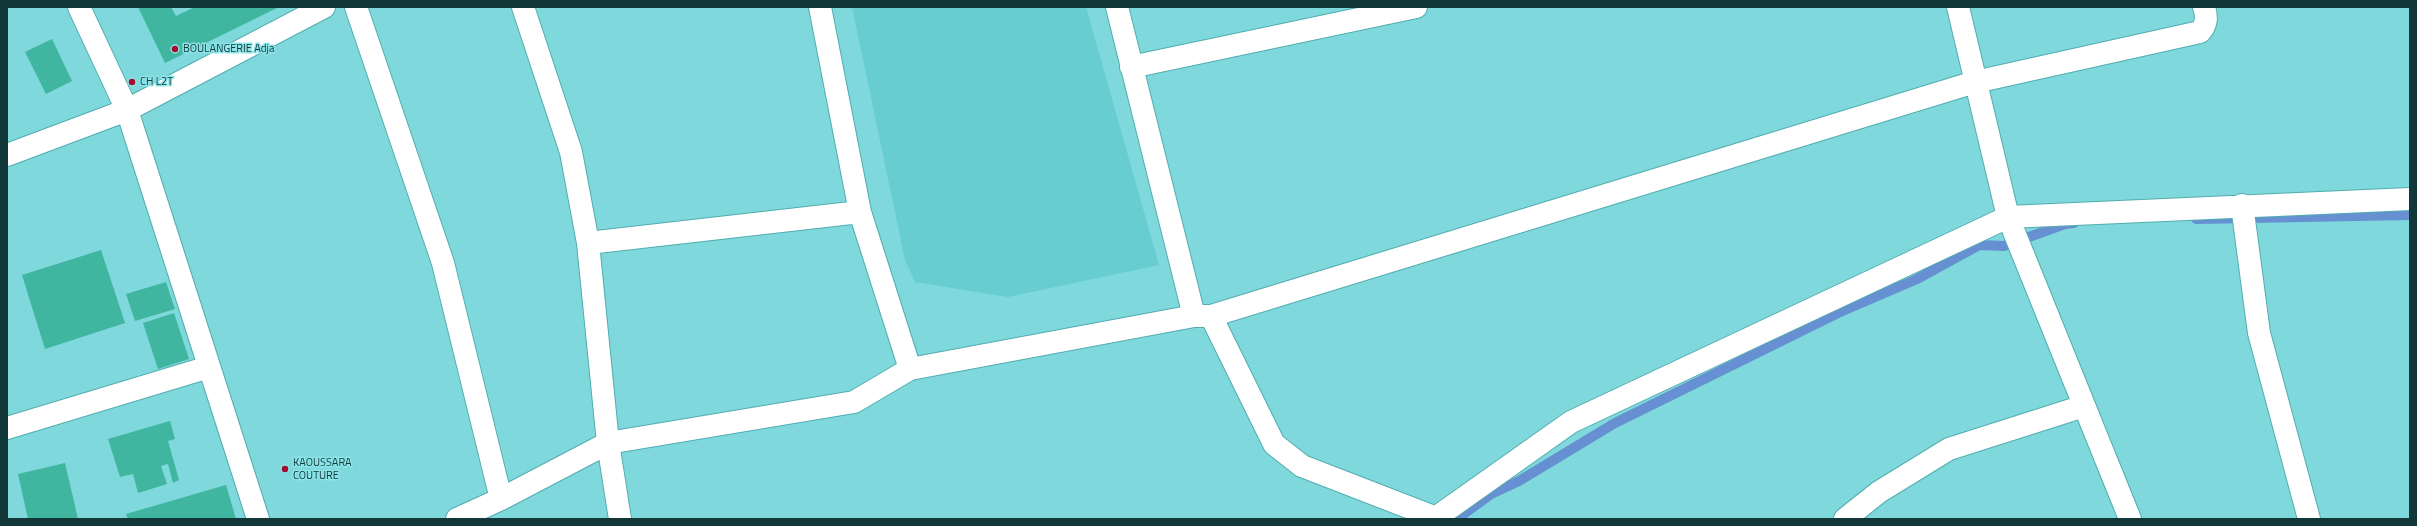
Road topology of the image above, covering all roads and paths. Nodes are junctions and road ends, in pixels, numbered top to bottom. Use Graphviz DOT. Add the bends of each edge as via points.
graph roads {
  1 [pos="80,7"];
  2 [pos="324,7"];
  3 [pos="356,7"];
  4 [pos="523,7"];
  5 [pos="820,7"];
  6 [pos="1117,7"];
  7 [pos="1416,7"];
  8 [pos="1958,7"];
  9 [pos="2204,7"];
  10 [pos="1131,67"];
  11 [pos="1974,82"];
  12 [pos="127,110"];
  13 [pos="7,155"];
  14 [pos="2410,199"];
  15 [pos="2242,205"];
  16 [pos="860,212"];
  17 [pos="2008,217"];
  18 [pos="588,243"];
  19 [pos="1203,316"];
  20 [pos="209,367"];
  21 [pos="910,369"];
  22 [pos="2084,406"];
  23 [pos="7,428"];
  24 [pos="608,443"];
  25 [pos="501,499"];
  26 [pos="258,519"];
  27 [pos="456,519"];
  28 [pos="620,519"];
  29 [pos="1436,519"];
  30 [pos="1845,519"];
  31 [pos="2130,519"];
  32 [pos="2310,519"];
  1 -- 12 [label="street"];
  2 -- 12 [label="street"];
  3 -- 25 [label="street" via="443,263"];
  4 -- 18 [label="street" via="571,152"];
  5 -- 16 [label="street"];
  6 -- 10 [label="street"];
  7 -- 10 [label="street"];
  8 -- 11 [label="street"];
  9 -- 11 [label="street" via="2207,17 2200,32"];
  10 -- 19 [label="street"];
  11 -- 17 [label="street"];
  11 -- 19 [label="street"];
  12 -- 13 [label="street"];
  12 -- 20 [label="street"];
  14 -- 15 [label="street"];
  15 -- 17 [label="street"];
  15 -- 32 [label="street" via="2259,334"];
  16 -- 18 [label="street"];
  16 -- 21 [label="street"];
  17 -- 22 [label="street"];
  17 -- 29 [label="street" via="1570,422"];
  18 -- 24 [label="street"];
  19 -- 21 [label="street"];
  19 -- 29 [label="street" via="1274,444 1302,466"];
  20 -- 23 [label="street"];
  20 -- 26 [label="street"];
  21 -- 24 [label="street" via="854,402"];
  22 -- 30 [label="street" via="1948,449 1879,492"];
  22 -- 31 [label="street"];
  24 -- 25 [label="street"];
  24 -- 28 [label="street"];
  25 -- 27 [label="street"];
}
